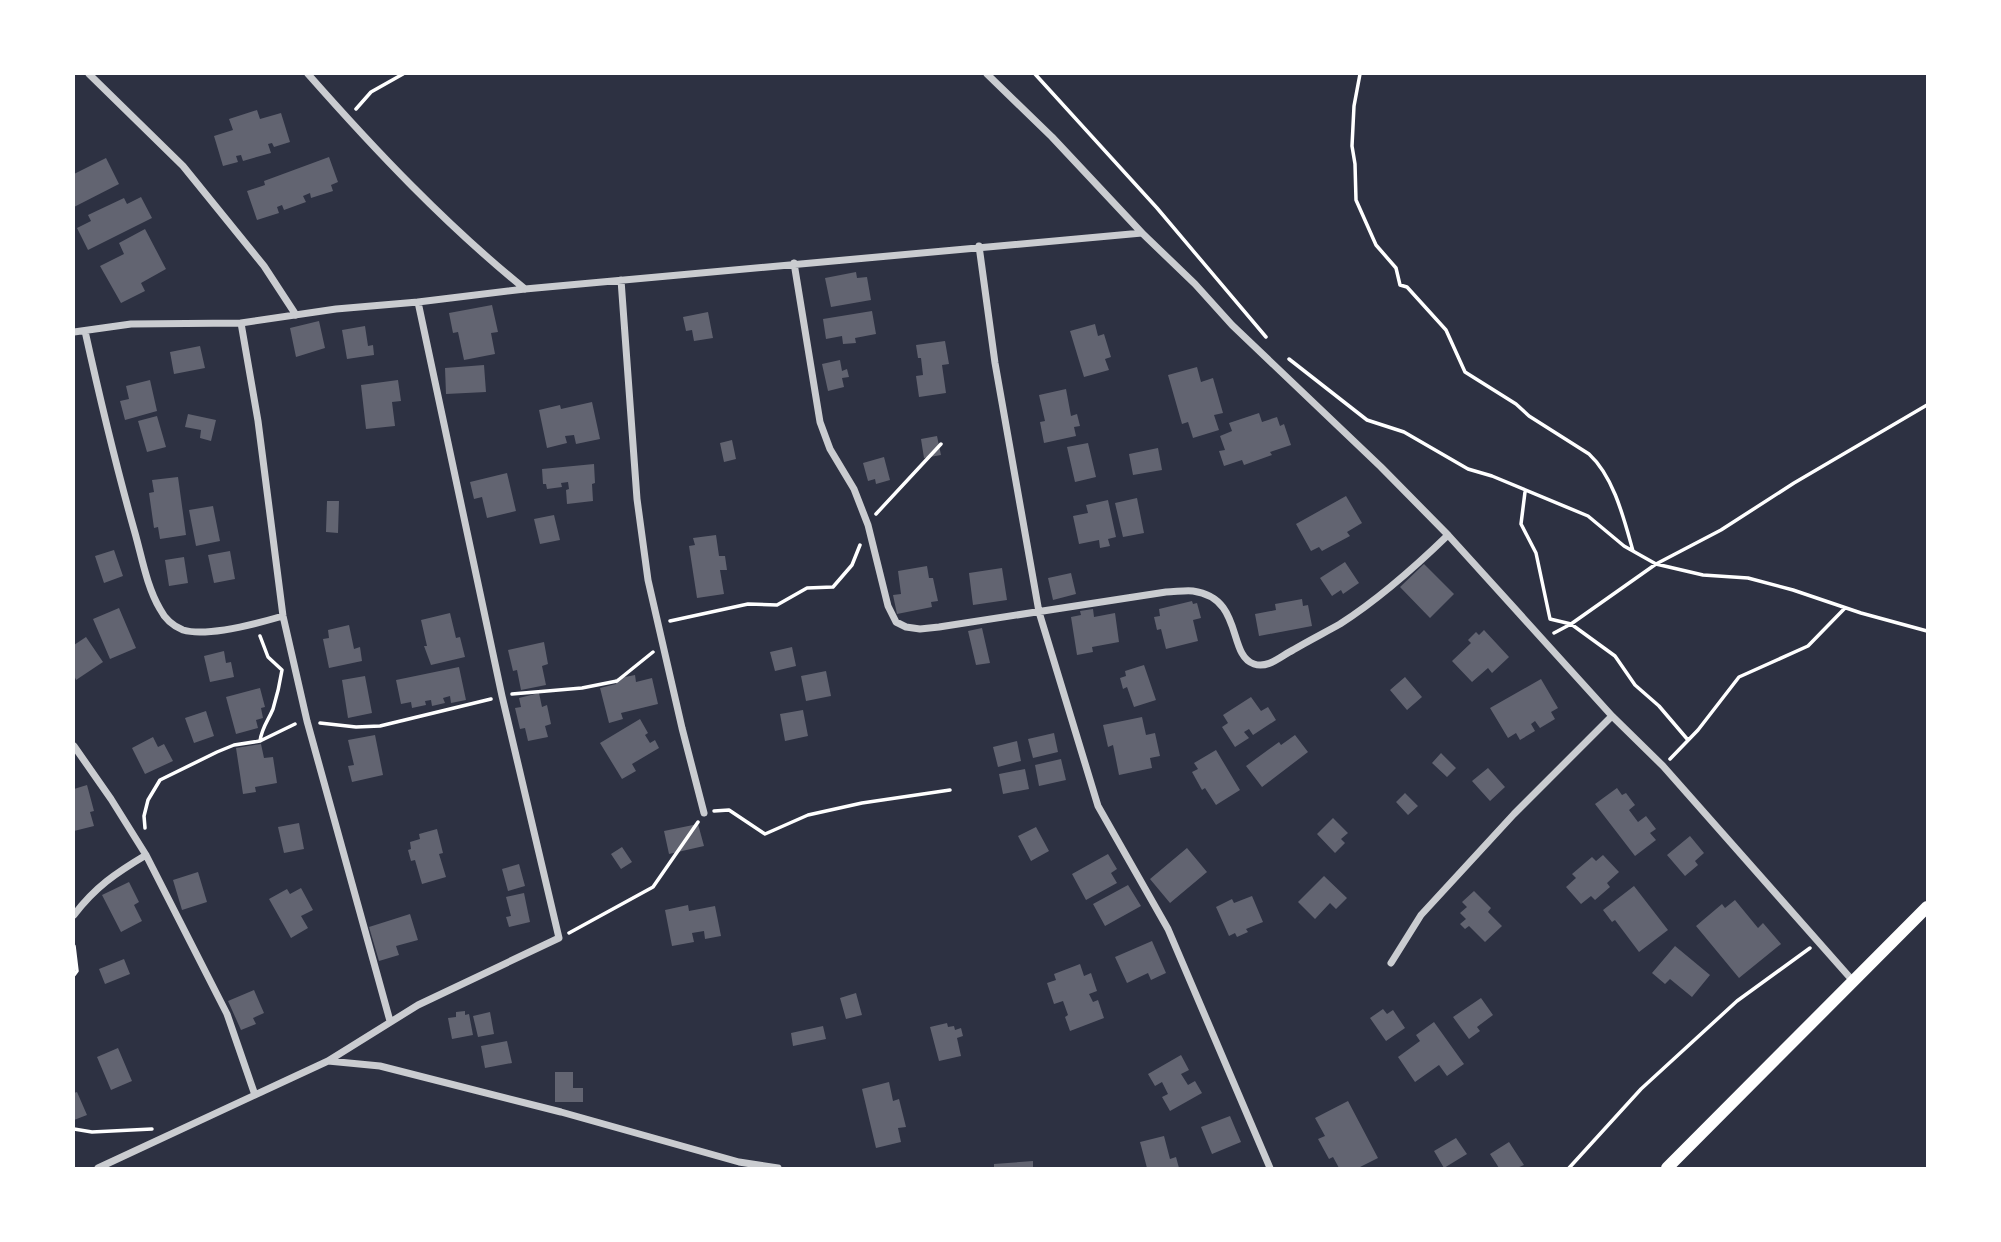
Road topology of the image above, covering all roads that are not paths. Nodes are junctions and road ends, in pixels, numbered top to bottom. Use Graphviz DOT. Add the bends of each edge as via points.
graph roads {
  1 [pos="89,74"];
  2 [pos="308,74"];
  3 [pos="987,74"];
  4 [pos="1142,233"];
  5 [pos="979,246"];
  6 [pos="794,263"];
  7 [pos="621,280"];
  8 [pos="525,289"];
  9 [pos="418,302"];
  10 [pos="296,315"];
  11 [pos="241,323"];
  12 [pos="85,331"];
  13 [pos="74,332"];
  14 [pos="1448,536"];
  15 [pos="1039,612"];
  16 [pos="283,616"];
  17 [pos="1612,716"];
  18 [pos="74,746"];
  19 [pos="704,813"];
  20 [pos="146,855"];
  21 [pos="1927,907"];
  22 [pos="74,915"];
  23 [pos="1391,963"];
  24 [pos="1853,981"];
  25 [pos="390,1021"];
  26 [pos="328,1061"];
  27 [pos="255,1095"];
  28 [pos="97,1168"];
  29 [pos="778,1168"];
  30 [pos="1270,1168"];
  31 [pos="1667,1168"];
  1 -- 10 [label="street" via="183,166 264,266"];
  2 -- 8 [label="street" via="480,253"];
  3 -- 4 [label="street"];
  4 -- 5 [label="street"];
  4 -- 14 [label="street"];
  5 -- 6 [label="street"];
  5 -- 15 [label="street"];
  6 -- 7 [label="street"];
  6 -- 15 [label="street" via="820,422 868,524 895,622 920,629"];
  7 -- 8 [label="street"];
  7 -- 19 [label="street" via="636,499 648,580"];
  8 -- 9 [label="street"];
  9 -- 10 [label="street"];
  9 -- 25 [label="street" via="559,938"];
  10 -- 11 [label="street"];
  11 -- 12 [label="street" via="131,324"];
  11 -- 16 [label="street"];
  12 -- 13 [label="street"];
  12 -- 16 [label="street" via="117,472 167,621 201,633"];
  14 -- 15 [label="street" via="1370,603 1271,664 1255,665 1244,658 1230,616 1219,602 1194,591"];
  14 -- 17 [label="street"];
  15 -- 30 [label="street" via="1098,806 1168,929"];
  16 -- 25 [label="street" via="307,721"];
  17 -- 23 [label="street" via="1422,915"];
  17 -- 24 [label="street" via="1663,765"];
  18 -- 20 [label="street"];
  20 -- 22 [label="street" via="110,877"];
  20 -- 27 [label="street" via="227,1014"];
  21 -- 24 [label="highway"];
  24 -- 31 [label="highway"];
  25 -- 26 [label="street"];
  26 -- 27 [label="street"];
  26 -- 29 [label="street" via="380,1066 739,1162"];
  27 -- 28 [label="street"];
}
